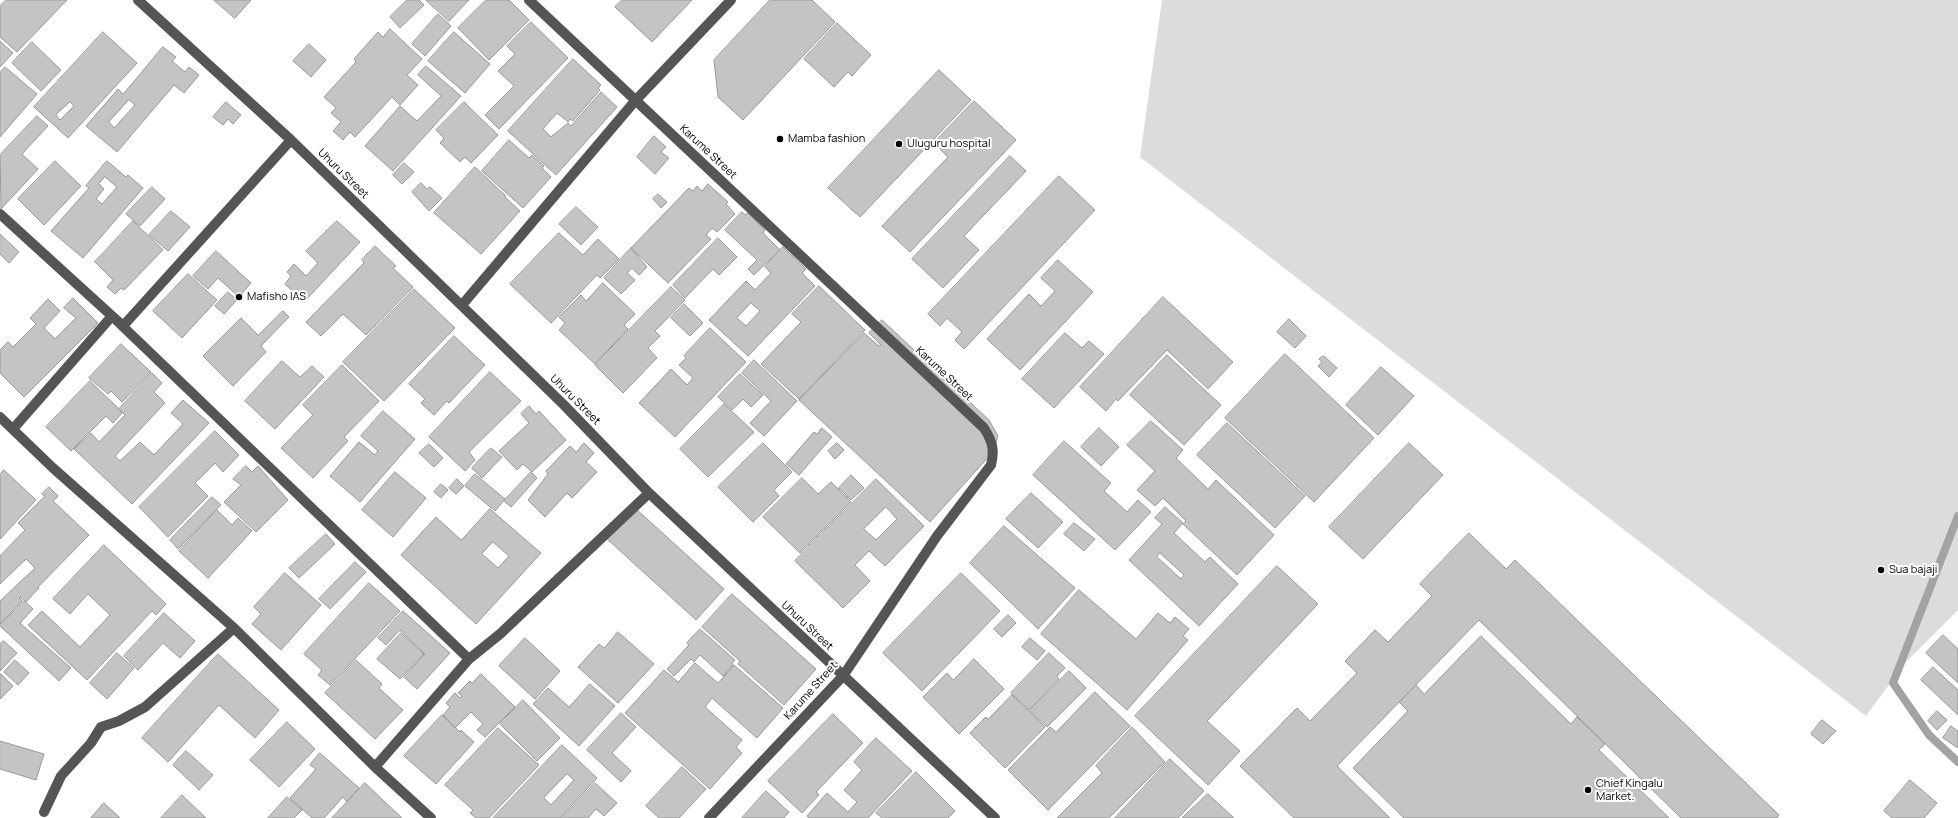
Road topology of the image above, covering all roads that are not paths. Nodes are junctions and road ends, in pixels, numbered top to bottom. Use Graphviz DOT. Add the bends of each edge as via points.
graph roads {
  1 [pos="138,0"];
  2 [pos="529,0"];
  3 [pos="731,0"];
  4 [pos="635,101"];
  5 [pos="291,140"];
  6 [pos="0,214"];
  7 [pos="462,305"];
  8 [pos="112,316"];
  9 [pos="0,417"];
  10 [pos="13,429"];
  11 [pos="649,493"];
  12 [pos="234,628"];
  13 [pos="469,659"];
  14 [pos="843,676"];
  15 [pos="375,767"];
  16 [pos="44,812"];
  17 [pos="431,818"];
  18 [pos="709,818"];
  19 [pos="995,818"];
  1 -- 5 [label="street, Uhuru Street"];
  2 -- 4 [label="street, Karume Street"];
  3 -- 4 [label="street"];
  4 -- 7 [label="street"];
  4 -- 14 [label="street, Karume Street" via="984,428 991,440 994,454 991,464 937,536"];
  5 -- 7 [label="street, Uhuru Street"];
  5 -- 8 [label="street" via="123,326"];
  6 -- 8 [label="street"];
  7 -- 11 [label="street, Uhuru Street"];
  8 -- 10 [label="street"];
  8 -- 13 [label="street"];
  9 -- 10 [label="street"];
  10 -- 12 [label="street" via="53,468"];
  11 -- 13 [label="street" via="500,634"];
  11 -- 14 [label="street, Uhuru Street"];
  12 -- 15 [label="street"];
  12 -- 16 [label="street" via="145,707 101,727 91,743 60,776"];
  13 -- 15 [label="street"];
  14 -- 18 [label="street, Karume Street"];
  14 -- 19 [label="street, Uhuru Street"];
  15 -- 17 [label="street"];
}
